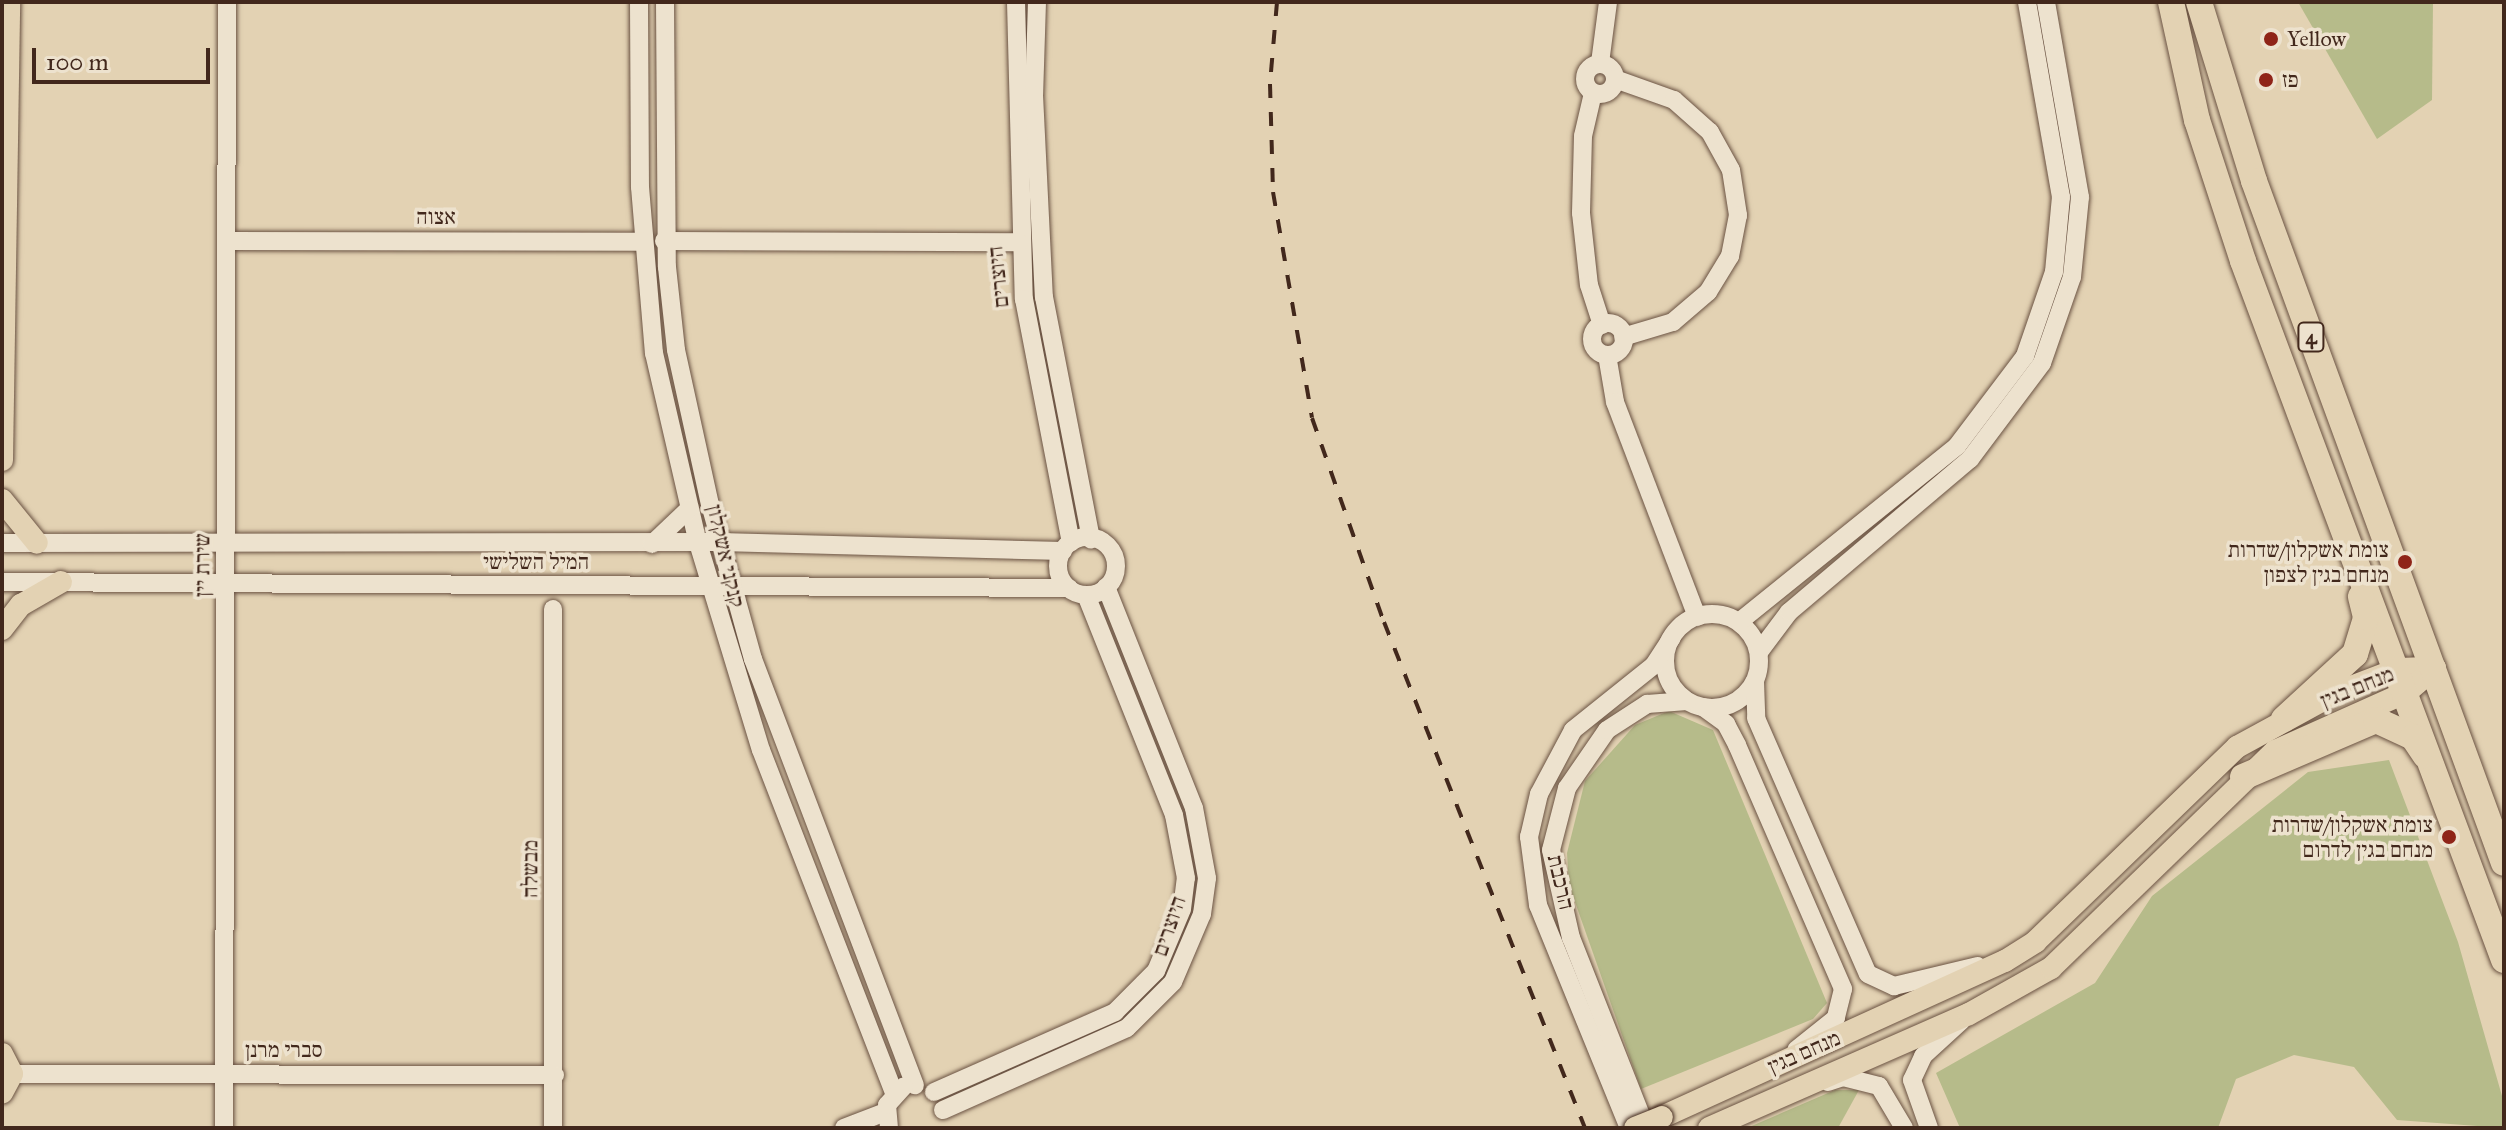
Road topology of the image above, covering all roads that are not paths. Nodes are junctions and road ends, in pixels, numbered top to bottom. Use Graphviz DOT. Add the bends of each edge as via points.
graph roads {
  1 [pos="9,2"];
  2 [pos="227,2"];
  3 [pos="639,2"];
  4 [pos="665,2"];
  5 [pos="1016,2"];
  6 [pos="1037,2"];
  7 [pos="1608,2"];
  8 [pos="2027,2"];
  9 [pos="2046,2"];
  10 [pos="2171,2"];
  11 [pos="2199,2"];
  12 [pos="1600,63"];
  13 [pos="1615,79"];
  14 [pos="1593,93"];
  15 [pos="228,241"];
  16 [pos="664,241"];
  17 [pos="643,242"];
  18 [pos="1019,242"];
  19 [pos="1602,325"];
  20 [pos="1623,337"];
  21 [pos="1607,355"];
  22 [pos="2,460"];
  23 [pos="2,500"];
  24 [pos="710,504"];
  25 [pos="690,508"];
  26 [pos="2343,519"];
  27 [pos="1091,539"];
  28 [pos="720,542"];
  29 [pos="2,543"];
  30 [pos="37,543"];
  31 [pos="698,543"];
  32 [pos="749,543"];
  33 [pos="651,544"];
  34 [pos="226,545"];
  35 [pos="1067,546"];
  36 [pos="2,582"];
  37 [pos="61,582"];
  38 [pos="225,583"];
  39 [pos="707,585"];
  40 [pos="664,586"];
  41 [pos="535,587"];
  42 [pos="574,587"];
  43 [pos="774,587"];
  44 [pos="1106,587"];
  45 [pos="730,588"];
  46 [pos="1078,592"];
  47 [pos="553,609"];
  48 [pos="739,616"];
  49 [pos="715,617"];
  50 [pos="1697,617"];
  51 [pos="1739,622"];
  52 [pos="2,629"];
  53 [pos="1672,637"];
  54 [pos="1759,652"];
  55 [pos="2435,668"];
  56 [pos="2403,680"];
  57 [pos="1755,681"];
  58 [pos="1695,704"];
  59 [pos="2284,719"];
  60 [pos="2436,772"];
  61 [pos="2243,777"];
  62 [pos="2504,863"];
  63 [pos="2504,960"];
  64 [pos="2005,961"];
  65 [pos="1969,1014"];
  66 [pos="1777,1064"];
  67 [pos="5,1073"];
  68 [pos="224,1074"];
  69 [pos="555,1075"];
  70 [pos="915,1085"];
  71 [pos="934,1092"];
  72 [pos="894,1093"];
  73 [pos="1783,1096"];
  74 [pos="941,1119"];
  75 [pos="887,1120"];
  76 [pos="1654,1122"];
  77 [pos="224,1128"];
  78 [pos="553,1128"];
  79 [pos="844,1128"];
  80 [pos="1632,1128"];
  81 [pos="1709,1128"];
  82 [pos="1904,1128"];
  83 [pos="1929,1128"];
  1 -- 22 [label="main road"];
  2 -- 15 [label="street, שירת יין"];
  3 -- 17 [label="street, קנקני אשקלון"];
  4 -- 16 [label="street, קנקני אשקלון"];
  5 -- 18 [label="street, היוצרים"];
  6 -- 27 [label="street, היוצרים" via="1034,110 1044,297"];
  7 -- 12 [label="street"];
  8 -- 51 [label="street" via="2061,197 2054,272 2025,356 1957,446"];
  9 -- 54 [label="street" via="2080,197 2072,277 2042,363 1993,435 1789,612"];
  10 -- 26 [label="highway, 4" via="2197,120 2243,261"];
  11 -- 55 [label="highway, 4" via="2254,181"];
  12 -- 13 [label="street"];
  12 -- 14 [label="street" via="1586,72"];
  13 -- 14 [label="street" via="1605,93"];
  13 -- 20 [label="street" via="1674,100 1710,132 1731,170 1738,215 1730,256 1708,292 1673,322"];
  14 -- 19 [label="street" via="1583,136 1581,213 1589,285"];
  15 -- 17 [label="street, אצוה"];
  15 -- 34 [label="street, שירת יין"];
  16 -- 18 [label="street"];
  16 -- 24 [label="street, קנקני אשקלון" via="676,350"];
  17 -- 25 [label="street, קנקני אשקלון" via="654,353"];
  18 -- 35 [label="street, היוצרים" via="1041,410"];
  19 -- 20 [label="street" via="1614,325"];
  19 -- 21 [label="street" via="1593,345"];
  20 -- 21 [label="street"];
  21 -- 50 [label="street" via="1615,402"];
  23 -- 30 [label="main road"];
  24 -- 28 [label="street, קנקני אשקלון"];
  24 -- 32 [label="street"];
  25 -- 31 [label="street, קנקני אשקלון"];
  25 -- 33 [label="street"];
  26 -- 56 [label="highway, 4"];
  26 -- 59 [label="highway" via="2364,637 2333,677"];
  27 -- 35 [label="street"];
  27 -- 44 [label="street" via="1113,554"];
  28 -- 31 [label="street, המיל השלישי"];
  28 -- 32 [label="street, המיל השלישי"];
  28 -- 45 [label="street, קנקני אשקלון"];
  29 -- 30 [label="street, המיל השלישי"];
  30 -- 34 [label="street, המיל השלישי"];
  31 -- 33 [label="street, המיל השלישי"];
  31 -- 39 [label="street, קנקני אשקלון"];
  32 -- 35 [label="street, המיל השלישי"];
  33 -- 34 [label="street, המיל השלישי"];
  34 -- 38 [label="street, שירת יין"];
  35 -- 46 [label="street" via="1059,574"];
  36 -- 37 [label="street, המיל השלישי"];
  37 -- 38 [label="street, המיל השלישי"];
  37 -- 52 [label="main road" via="21,605"];
  38 -- 41 [label="street, המיל השלישי"];
  38 -- 68 [label="street, שירת יין"];
  39 -- 40 [label="street, המיל השלישי"];
  39 -- 45 [label="street, המיל השלישי"];
  39 -- 49 [label="street, קנקני אשקלון"];
  40 -- 42 [label="street, המיל השלישי"];
  40 -- 49 [label="street"];
  41 -- 42 [label="street, המיל השלישי"];
  41 -- 47 [label="street"];
  42 -- 47 [label="street"];
  43 -- 45 [label="street, המיל השלישי"];
  43 -- 46 [label="street, המיל השלישי"];
  43 -- 48 [label="street"];
  44 -- 46 [label="street"];
  44 -- 74 [label="street, היוצרים" via="1194,808 1207,878 1202,914 1173,982 1127,1028"];
  45 -- 48 [label="street, קנקני אשקלון"];
  46 -- 71 [label="street, היוצרים" via="1174,815 1186,878 1182,909 1156,971 1115,1012"];
  47 -- 69 [label="street, מבשלה"];
  48 -- 70 [label="street, קנקני אשקלון"];
  49 -- 72 [label="street, קנקני אשקלון"];
  50 -- 51 [label="street"];
  50 -- 53 [label="street"];
  51 -- 54 [label="street"];
  53 -- 58 [label="street" via="1669,679"];
  53 -- 80 [label="street, הרכבת" via="1654,665 1573,730 1539,794 1529,837 1538,905"];
  54 -- 57 [label="street"];
  55 -- 56 [label="main road, מנחם בגין"];
  55 -- 62 [label="highway, 4"];
  56 -- 59 [label="main road, מנחם בגין"];
  56 -- 60 [label="highway, 4"];
  56 -- 61 [label="main road, מנחם בגין" via="2307,733"];
  57 -- 58 [label="street" via="1734,703"];
  57 -- 64 [label="street" via="1756,718 1868,974 1894,986"];
  58 -- 66 [label="street" via="1726,724 1737,745 1843,989 1836,1018"];
  58 -- 76 [label="street, הרכבת" via="1647,704 1607,730 1567,788 1551,850 1571,938"];
  59 -- 64 [label="main road, מנחם בגין" via="2237,747 2035,942"];
  60 -- 61 [label="highway" via="2413,737 2376,720"];
  60 -- 63 [label="highway, 4"];
  61 -- 65 [label="main road, מנחם בגין" via="2051,968"];
  64 -- 66 [label="main road, מנחם בגין"];
  65 -- 73 [label="main road, מנחם בגין"];
  65 -- 83 [label="street" via="1923,1056 1912,1080"];
  66 -- 76 [label="main road, מנחם בגין"];
  67 -- 68 [label="street, סברי מרנן"];
  68 -- 69 [label="street, סברי מרנן"];
  68 -- 77 [label="street, שירת יין"];
  69 -- 78 [label="street, מבשלה"];
  70 -- 71 [label="street"];
  70 -- 72 [label="street"];
  71 -- 74 [label="street"];
  72 -- 75 [label="street"];
  73 -- 81 [label="main road, מנחם בגין"];
  73 -- 82 [label="street" via="1843,1077 1862,1079 1887,1095"];
  75 -- 79 [label="street"];
  76 -- 80 [label="main road, מנחם בגין, bridge"];
}
